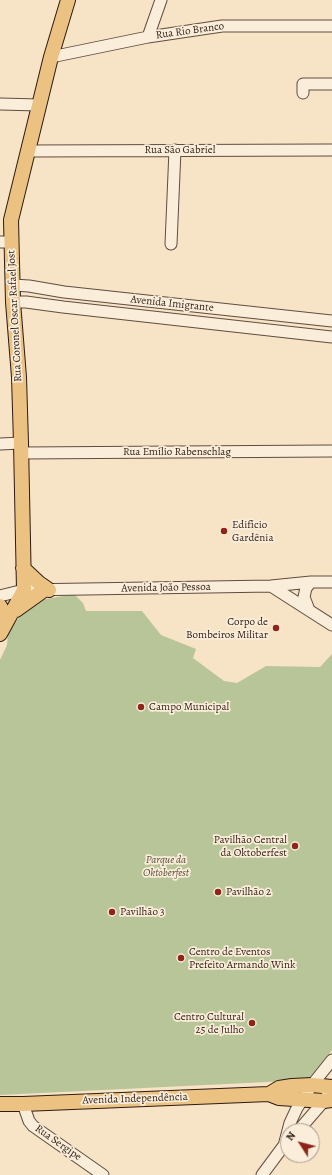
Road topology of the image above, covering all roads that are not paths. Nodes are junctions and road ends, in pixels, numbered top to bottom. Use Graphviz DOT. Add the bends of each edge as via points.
graph roads {
  1 [pos="68,0"];
  2 [pos="161,0"];
  3 [pos="332,26"];
  4 [pos="148,37"];
  5 [pos="51,57"];
  6 [pos="332,84"];
  7 [pos="303,93"];
  8 [pos="0,104"];
  9 [pos="39,105"];
  10 [pos="175,150"];
  11 [pos="332,150"];
  12 [pos="28,151"];
  13 [pos="6,242"];
  14 [pos="171,244"];
  15 [pos="13,285"];
  16 [pos="64,292"];
  17 [pos="13,302"];
  18 [pos="63,308"];
  19 [pos="332,321"];
  20 [pos="332,337"];
  21 [pos="0,444"];
  22 [pos="21,448"];
  23 [pos="332,451"];
  24 [pos="23,568"];
  25 [pos="311,582"];
  26 [pos="332,582"];
  27 [pos="271,586"];
  28 [pos="24,590"];
  29 [pos="46,590"];
  30 [pos="0,596"];
  31 [pos="309,610"];
  32 [pos="6,614"];
  33 [pos="332,625"];
  34 [pos="0,634"];
  35 [pos="332,1060"];
  36 [pos="312,1086"];
  37 [pos="269,1094"];
  38 [pos="331,1094"];
  39 [pos="302,1100"];
  40 [pos="0,1104"];
  41 [pos="23,1104"];
  42 [pos="290,1123"];
  43 [pos="305,1123"];
  44 [pos="280,1151"];
  45 [pos="103,1175"];
  46 [pos="262,1175"];
  1 -- 5 [label="main road, Rua Coronel Oscar Rafael Jost"];
  2 -- 4 [label="street"];
  3 -- 4 [label="street, Rua Rio Branco" via="222,26"];
  4 -- 5 [label="street, Rua Rio Branco"];
  5 -- 9 [label="main road, Rua Coronel Oscar Rafael Jost"];
  6 -- 7 [label="street" via="303,84"];
  8 -- 9 [label="street"];
  9 -- 12 [label="main road, Rua Coronel Oscar Rafael Jost"];
  10 -- 11 [label="street, Rua São Gabriel"];
  10 -- 12 [label="street, Rua São Gabriel"];
  10 -- 14 [label="street"];
  12 -- 13 [label="main road, Rua Coronel Oscar Rafael Jost"];
  13 -- 15 [label="main road, Rua Coronel Oscar Rafael Jost"];
  15 -- 16 [label="street, Avenida Imigrante"];
  15 -- 17 [label="main road, Rua Coronel Oscar Rafael Jost"];
  16 -- 18 [label="street"];
  16 -- 19 [label="street, Avenida Imigrante"];
  17 -- 18 [label="street, Avenida Imigrante"];
  17 -- 22 [label="main road, Rua Coronel Oscar Rafael Jost"];
  18 -- 20 [label="street, Avenida Imigrante"];
  21 -- 22 [label="street, Rua Emílio Rabenschlag"];
  22 -- 23 [label="street, Rua Emílio Rabenschlag"];
  22 -- 24 [label="main road, Rua Coronel Oscar Rafael Jost"];
  24 -- 28 [label="main road, Rua Coronel Oscar Rafael Jost"];
  24 -- 29 [label="main road"];
  25 -- 26 [label="street, Avenida João Pessoa"];
  25 -- 27 [label="street, Avenida João Pessoa"];
  25 -- 31 [label="street" via="304,597"];
  27 -- 29 [label="street, Avenida João Pessoa"];
  27 -- 31 [label="street"];
  28 -- 29 [label="street, Avenida João Pessoa"];
  28 -- 30 [label="street, Avenida João Pessoa"];
  28 -- 32 [label="main road"];
  29 -- 32 [label="main road"];
  31 -- 33 [label="street"];
  32 -- 34 [label="main road"];
  35 -- 36 [label="street"];
  36 -- 37 [label="main road, Avenida Independência" via="279,1088"];
  36 -- 38 [label="main road, Avenida Independência"];
  36 -- 39 [label="street"];
  37 -- 39 [label="main road, Avenida Independência" via="279,1098"];
  37 -- 41 [label="main road, Avenida Independência"];
  38 -- 39 [label="main road, Avenida Independência"];
  38 -- 43 [label="street"];
  39 -- 42 [label="street"];
  40 -- 41 [label="main road, Avenida Independência"];
  41 -- 45 [label="street, Rua Sergipe" via="28,1120 33,1126"];
  44 -- 46 [label="street"];
}
